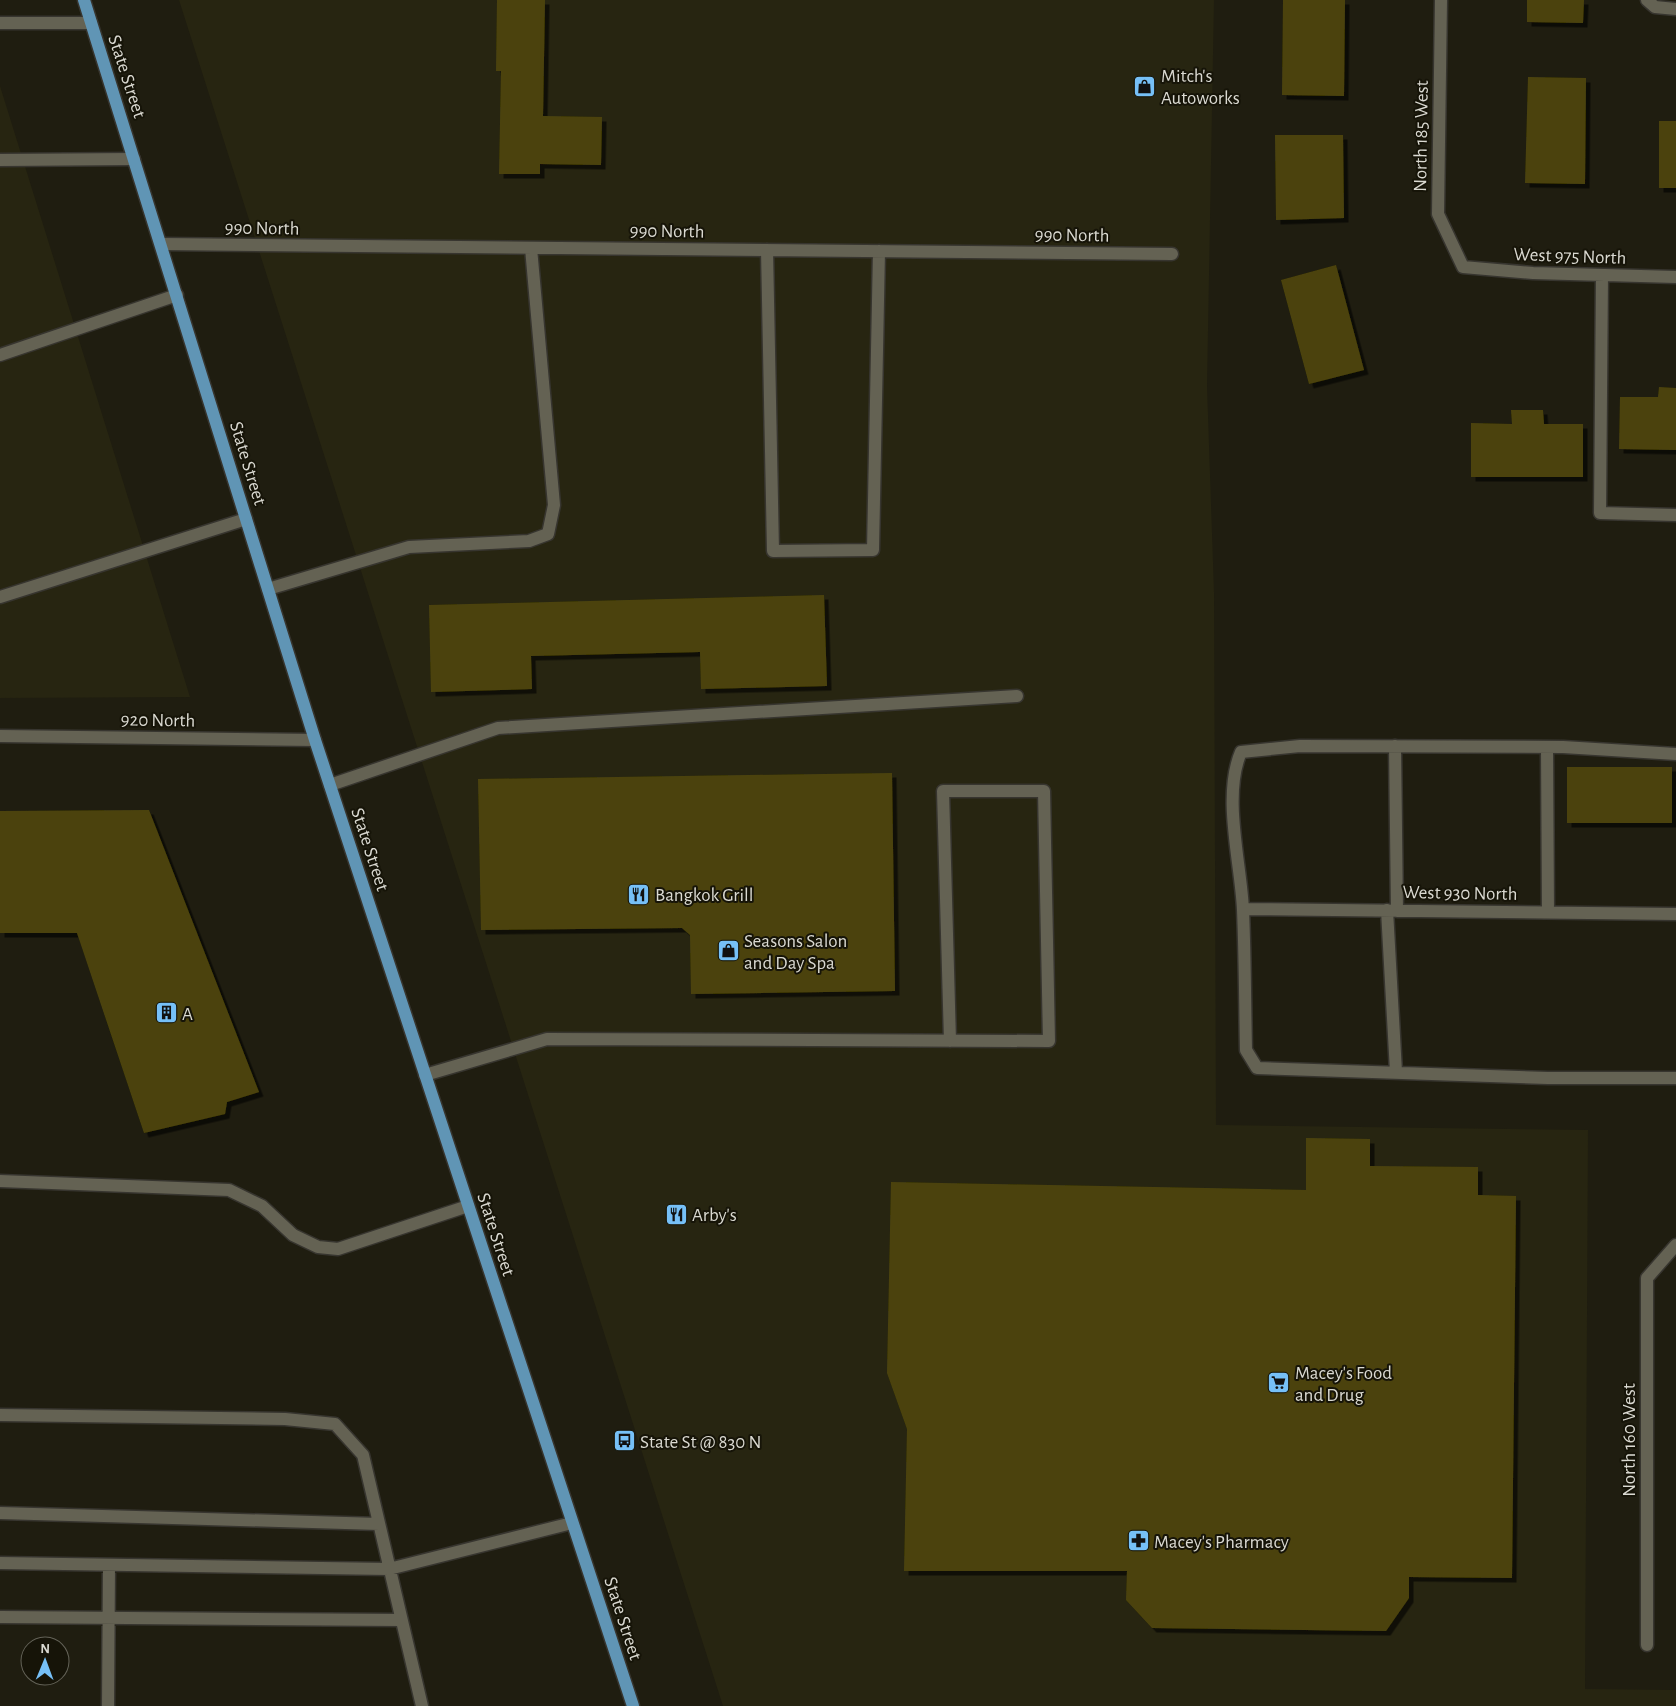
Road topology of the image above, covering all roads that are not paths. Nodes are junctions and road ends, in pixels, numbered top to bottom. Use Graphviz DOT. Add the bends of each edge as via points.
graph roads {
  1 [pos="84,0"];
  2 [pos="1441,0"];
  3 [pos="1647,0"];
  4 [pos="1676,9"];
  5 [pos="0,23"];
  6 [pos="91,23"];
  7 [pos="134,159"];
  8 [pos="0,160"];
  9 [pos="162,244"];
  10 [pos="531,248"];
  11 [pos="767,250"];
  12 [pos="879,251"];
  13 [pos="1172,254"];
  14 [pos="1463,267"];
  15 [pos="1602,275"];
  16 [pos="1676,277"];
  17 [pos="177,295"];
  18 [pos="0,355"];
  19 [pos="1676,516"];
  20 [pos="246,519"];
  21 [pos="268,589"];
  22 [pos="0,597"];
  23 [pos="1017,696"];
  24 [pos="0,736"];
  25 [pos="315,740"];
  26 [pos="1395,746"];
  27 [pos="1547,747"];
  28 [pos="1676,754"];
  29 [pos="330,785"];
  30 [pos="1243,909"];
  31 [pos="1392,911"];
  32 [pos="1548,912"];
  33 [pos="1676,914"];
  34 [pos="950,1041"];
  35 [pos="1396,1072"];
  36 [pos="425,1075"];
  37 [pos="1676,1078"];
  38 [pos="0,1180"];
  39 [pos="468,1206"];
  40 [pos="1676,1245"];
  41 [pos="0,1415"];
  42 [pos="0,1513"];
  43 [pos="572,1523"];
  44 [pos="379,1524"];
  45 [pos="0,1563"];
  46 [pos="109,1565"];
  47 [pos="388,1570"];
  48 [pos="0,1617"];
  49 [pos="108,1619"];
  50 [pos="401,1620"];
  51 [pos="1647,1645"];
  52 [pos="108,1706"];
  53 [pos="422,1706"];
  54 [pos="633,1706"];
  1 -- 6 [label="main road, State Street"];
  2 -- 14 [label="street, North 185 West" via="1438,214"];
  3 -- 4 [label="street" via="1655,7"];
  5 -- 6 [label="street"];
  6 -- 7 [label="main road, State Street"];
  7 -- 8 [label="street"];
  7 -- 9 [label="main road, State Street"];
  9 -- 10 [label="street, 990 North"];
  9 -- 17 [label="main road, State Street"];
  10 -- 11 [label="street, 990 North"];
  10 -- 21 [label="street" via="554,505 548,534 529,541 409,547"];
  11 -- 12 [label="street, 990 North"];
  11 -- 12 [label="street" via="773,551 874,550"];
  12 -- 13 [label="street, 990 North"];
  14 -- 15 [label="street, West 975 North" via="1533,274"];
  15 -- 16 [label="street, West 975 North"];
  15 -- 19 [label="street" via="1600,513"];
  17 -- 18 [label="street"];
  17 -- 20 [label="main road, State Street"];
  20 -- 21 [label="main road, State Street"];
  20 -- 22 [label="street"];
  21 -- 25 [label="main road, State Street"];
  23 -- 29 [label="street" via="498,728"];
  24 -- 25 [label="street, 920 North"];
  25 -- 29 [label="main road, State Street"];
  26 -- 27 [label="street"];
  26 -- 30 [label="street" via="1300,746 1241,752 1234,768 1234,835"];
  26 -- 31 [label="street"];
  27 -- 28 [label="street"];
  27 -- 32 [label="street"];
  29 -- 36 [label="main road, State Street"];
  30 -- 31 [label="street, West 930 North"];
  30 -- 35 [label="street" via="1246,1050 1257,1068"];
  31 -- 32 [label="street, West 930 North"];
  31 -- 35 [label="street"];
  32 -- 33 [label="street, West 930 North"];
  34 -- 34 [label="street" via="1050,1041 1044,791 943,791"];
  34 -- 36 [label="street" via="547,1039"];
  35 -- 37 [label="street" via="1548,1078"];
  36 -- 39 [label="main road, State Street"];
  38 -- 39 [label="street" via="229,1190 262,1206 292,1235 318,1247 338,1249"];
  39 -- 43 [label="main road, State Street"];
  40 -- 51 [label="street, North 160 West" via="1647,1278"];
  41 -- 44 [label="street" via="285,1419 335,1424 363,1455"];
  42 -- 44 [label="street"];
  43 -- 47 [label="street"];
  43 -- 54 [label="main road, State Street"];
  44 -- 47 [label="street"];
  45 -- 46 [label="street"];
  46 -- 47 [label="street"];
  46 -- 49 [label="street"];
  47 -- 50 [label="street"];
  48 -- 49 [label="street"];
  49 -- 50 [label="street"];
  49 -- 52 [label="street"];
  50 -- 53 [label="street"];
}
